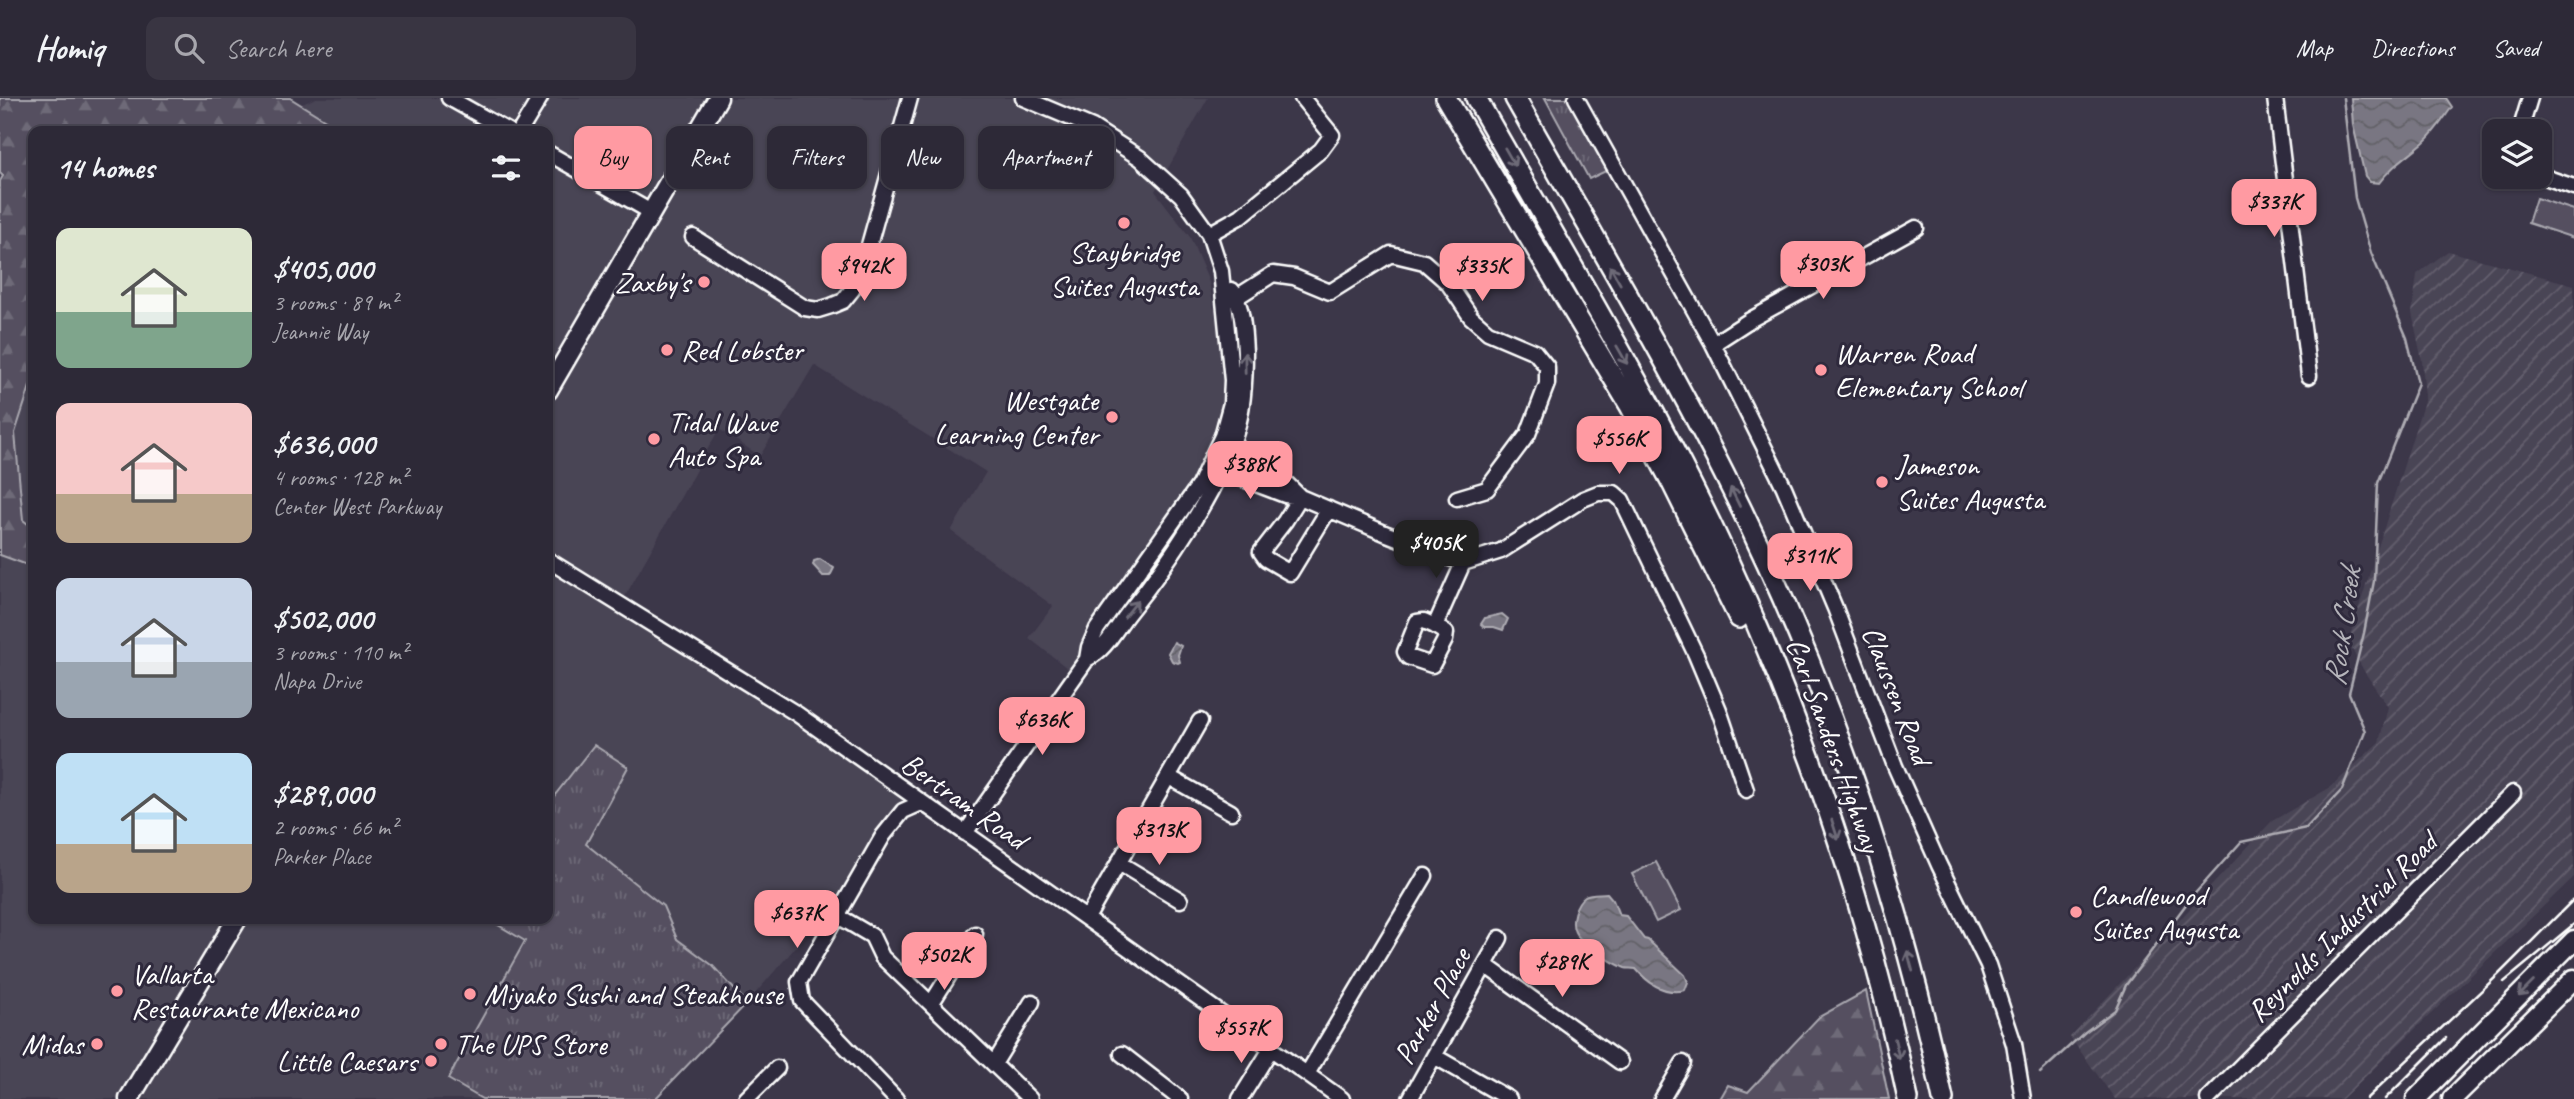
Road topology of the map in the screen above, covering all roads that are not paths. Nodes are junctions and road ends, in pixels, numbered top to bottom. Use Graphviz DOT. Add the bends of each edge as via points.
graph roads {
  1 [pos="449,98"];
  2 [pos="540,98"];
  3 [pos="718,98"];
  4 [pos="910,98"];
  5 [pos="1023,98"];
  6 [pos="1302,98"];
  7 [pos="1446,98"];
  8 [pos="1476,98"];
  9 [pos="1515,98"];
  10 [pos="1576,98"];
  11 [pos="2276,98"];
  12 [pos="2529,98"];
  13 [pos="2523,119"];
  14 [pos="499,126"];
  15 [pos="523,126"];
  16 [pos="553,156"];
  17 [pos="2552,179"];
  18 [pos="2574,187"];
  19 [pos="651,212"];
  20 [pos="1916,228"];
  21 [pos="1209,234"];
  22 [pos="693,237"];
  23 [pos="1221,271"];
  24 [pos="1237,297"];
  25 [pos="1713,344"];
  26 [pos="2309,376"];
  27 [pos="553,381"];
  28 [pos="1217,464"];
  29 [pos="1300,497"];
  30 [pos="1457,498"];
  31 [pos="1329,509"];
  32 [pos="553,563"];
  33 [pos="1463,563"];
  34 [pos="1435,626"];
  35 [pos="1200,721"];
  36 [pos="1169,777"];
  37 [pos="1746,790"];
  38 [pos="2513,793"];
  39 [pos="921,803"];
  40 [pos="1826,803"];
  41 [pos="1231,812"];
  42 [pos="965,833"];
  43 [pos="1119,863"];
  44 [pos="1426,876"];
  45 [pos="1180,900"];
  46 [pos="838,916"];
  47 [pos="1087,918"];
  48 [pos="234,924"];
  49 [pos="975,934"];
  50 [pos="1500,938"];
  51 [pos="2574,940"];
  52 [pos="1485,965"];
  53 [pos="2574,979"];
  54 [pos="1032,1002"];
  55 [pos="931,1004"];
  56 [pos="1271,1049"];
  57 [pos="1122,1054"];
  58 [pos="1434,1056"];
  59 [pos="1620,1062"];
  60 [pos="1683,1063"];
  61 [pos="995,1064"];
  62 [pos="777,1068"];
  63 [pos="1307,1074"];
  64 [pos="2463,1092"];
  65 [pos="129,1099"];
  66 [pos="746,1099"];
  67 [pos="896,1099"];
  68 [pos="1030,1099"];
  69 [pos="1180,1099"];
  70 [pos="1240,1099"];
  71 [pos="1342,1099"];
  72 [pos="1410,1099"];
  73 [pos="1509,1099"];
  74 [pos="1662,1099"];
  75 [pos="1908,1099"];
  76 [pos="1943,1099"];
  77 [pos="2023,1099"];
  78 [pos="2208,1099"];
  79 [pos="2416,1099"];
  80 [pos="2452,1099"];
  1 -- 14 [label="street"];
  2 -- 15 [label="street"];
  3 -- 19 [label="main road"];
  4 -- 22 [label="street" via="863,265 843,301 818,310 805,308"];
  5 -- 21 [label="street" via="1092,127 1140,158 1181,195"];
  6 -- 21 [label="street" via="1332,135 1321,150 1241,216"];
  7 -- 40 [label="highway" via="1671,481 1733,603 1786,728"];
  8 -- 40 [label="highway, Carl Sanders Highway, one-way" via="1700,501 1756,621"];
  76 -- 9 [label="highway, Carl Sanders Highway, one-way" via="1908,953 1874,839 1791,617 1694,415"];
  10 -- 25 [label="street, Claussen Road"];
  11 -- 26 [label="street"];
  12 -- 13 [label="street"];
  16 -- 19 [label="street"];
  17 -- 18 [label="street"];
  19 -- 27 [label="main road"];
  20 -- 25 [label="street"];
  21 -- 23 [label="street"];
  23 -- 24 [label="street"];
  23 -- 28 [label="street" via="1231,403"];
  28 -- 24 [label="street, one-way" via="1237,431 1245,377"];
  24 -- 30 [label="street" via="1273,274 1330,292 1391,254 1424,262 1448,283 1471,317 1488,332 1535,352 1546,367 1547,384 1528,434 1487,489"];
  25 -- 77 [label="street, Claussen Road" via="1795,511 1895,766 1988,965 2014,1044"];
  28 -- 29 [label="street" via="1285,495"];
  28 -- 42 [label="street" via="1097,629 1087,659"];
  29 -- 31 [label="street"];
  29 -- 31 [label="street" via="1261,552 1290,573"];
  31 -- 33 [label="street"];
  32 -- 39 [label="street, Bertram Road" via="761,690"];
  33 -- 34 [label="street"];
  33 -- 37 [label="street" via="1501,551 1583,499 1615,493 1696,655"];
  35 -- 36 [label="street"];
  36 -- 41 [label="street"];
  36 -- 43 [label="street"];
  38 -- 78 [label="street, Reynolds Industrial Road"];
  39 -- 42 [label="street, Bertram Road"];
  39 -- 46 [label="street" via="903,811 883,836"];
  40 -- 75 [label="highway, Carl Sanders Highway, one-way" via="1873,955"];
  42 -- 47 [label="street, Bertram Road"];
  43 -- 45 [label="street"];
  43 -- 47 [label="street"];
  44 -- 63 [label="street"];
  46 -- 55 [label="street" via="872,936 882,957"];
  46 -- 67 [label="street" via="799,982 802,1000"];
  47 -- 56 [label="street, Bertram Road"];
  48 -- 65 [label="main road"];
  49 -- 55 [label="street"];
  50 -- 52 [label="street, Parker Place"];
  51 -- 79 [label="main road, one-way"];
  52 -- 58 [label="street, Parker Place"];
  52 -- 59 [label="street"];
  53 -- 64 [label="main road"];
  54 -- 61 [label="street"];
  55 -- 61 [label="street"];
  56 -- 63 [label="street, Bertram Road"];
  56 -- 70 [label="street"];
  57 -- 69 [label="street"];
  58 -- 72 [label="street, Parker Place"];
  58 -- 73 [label="street"];
  60 -- 74 [label="street"];
  61 -- 68 [label="street"];
  62 -- 66 [label="street"];
  63 -- 71 [label="street, Bertram Road"];
  64 -- 80 [label="main road"];
}
